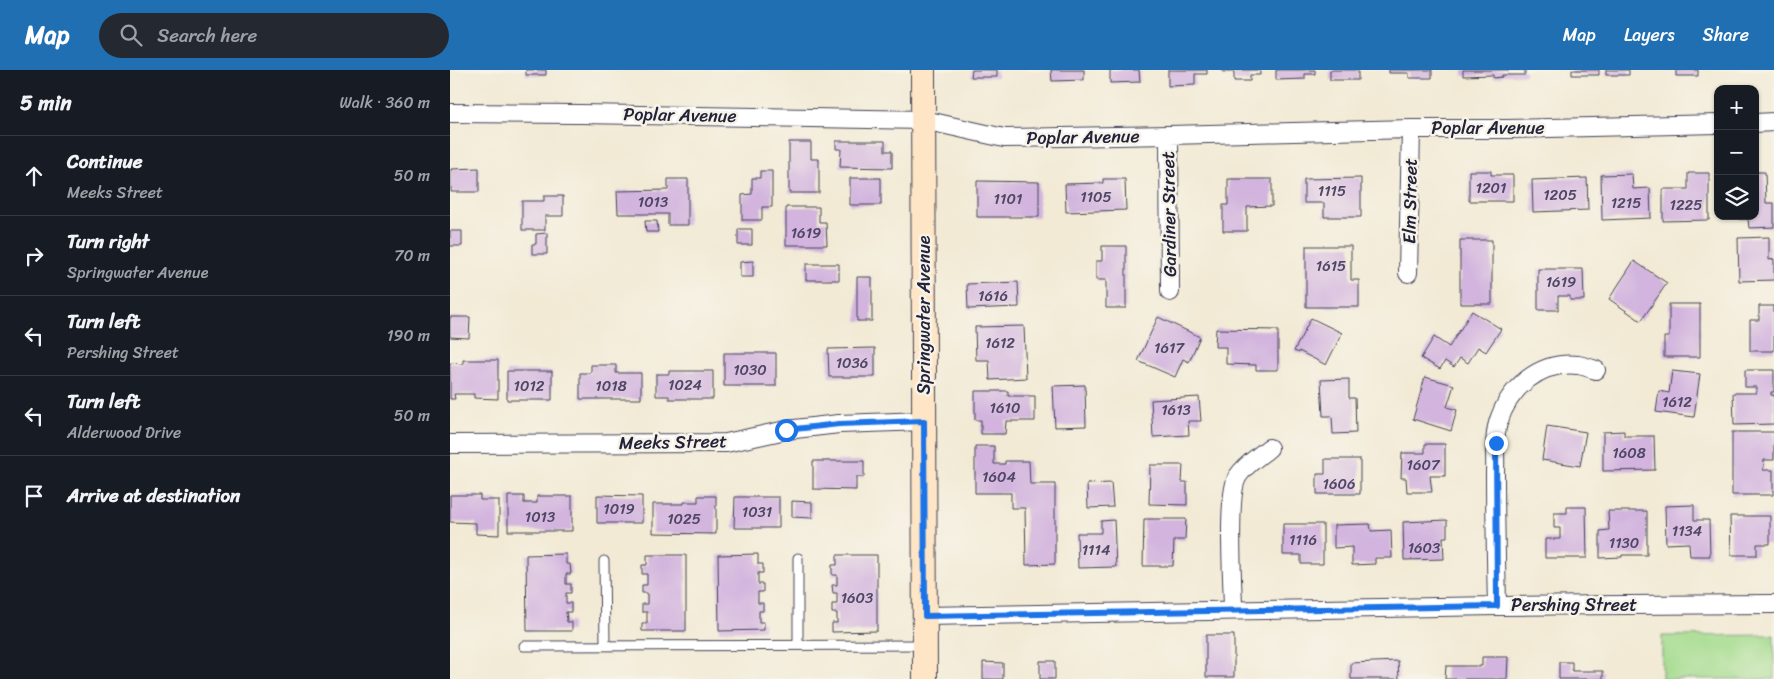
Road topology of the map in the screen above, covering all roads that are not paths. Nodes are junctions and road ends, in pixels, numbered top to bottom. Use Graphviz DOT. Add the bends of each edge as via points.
graph roads {
  1 [pos="923,70"];
  2 [pos="450,113"];
  3 [pos="924,120"];
  4 [pos="1774,122"];
  5 [pos="1759,123"];
  6 [pos="1714,124"];
  7 [pos="1411,129"];
  8 [pos="1168,135"];
  9 [pos="1408,273"];
  10 [pos="1170,292"];
  11 [pos="1596,370"];
  12 [pos="924,421"];
  13 [pos="450,444"];
  14 [pos="1269,448"];
  15 [pos="798,558"];
  16 [pos="604,560"];
  17 [pos="1774,604"];
  18 [pos="1497,606"];
  19 [pos="1233,610"];
  20 [pos="925,616"];
  21 [pos="798,645"];
  22 [pos="925,645"];
  23 [pos="524,646"];
  24 [pos="605,646"];
  25 [pos="925,679"];
  1 -- 3 [label="street, Springwater Avenue"];
  2 -- 3 [label="street, Poplar Avenue"];
  3 -- 8 [label="street, Poplar Avenue" via="1004,138"];
  3 -- 12 [label="street, Springwater Avenue"];
  4 -- 5 [label="street"];
  6 -- 7 [label="street, Poplar Avenue"];
  7 -- 8 [label="street, Poplar Avenue"];
  7 -- 9 [label="street, Elm Street"];
  8 -- 10 [label="street, Gardiner Street"];
  11 -- 18 [label="street" via="1579,365 1558,366 1532,374 1518,388 1498,423 1495,499"];
  12 -- 13 [label="street, Meeks Street" via="830,425 786,430 726,443"];
  12 -- 20 [label="street, Springwater Avenue"];
  14 -- 19 [label="street" via="1236,478 1231,502"];
  15 -- 21 [label="lane"];
  16 -- 24 [label="lane"];
  17 -- 18 [label="street, Pershing Street"];
  18 -- 19 [label="street, Pershing Street"];
  19 -- 20 [label="street, Pershing Street"];
  20 -- 22 [label="street, Springwater Avenue"];
  21 -- 22 [label="lane"];
  21 -- 24 [label="lane"];
  22 -- 25 [label="street, Springwater Avenue"];
  23 -- 24 [label="lane"];
}
